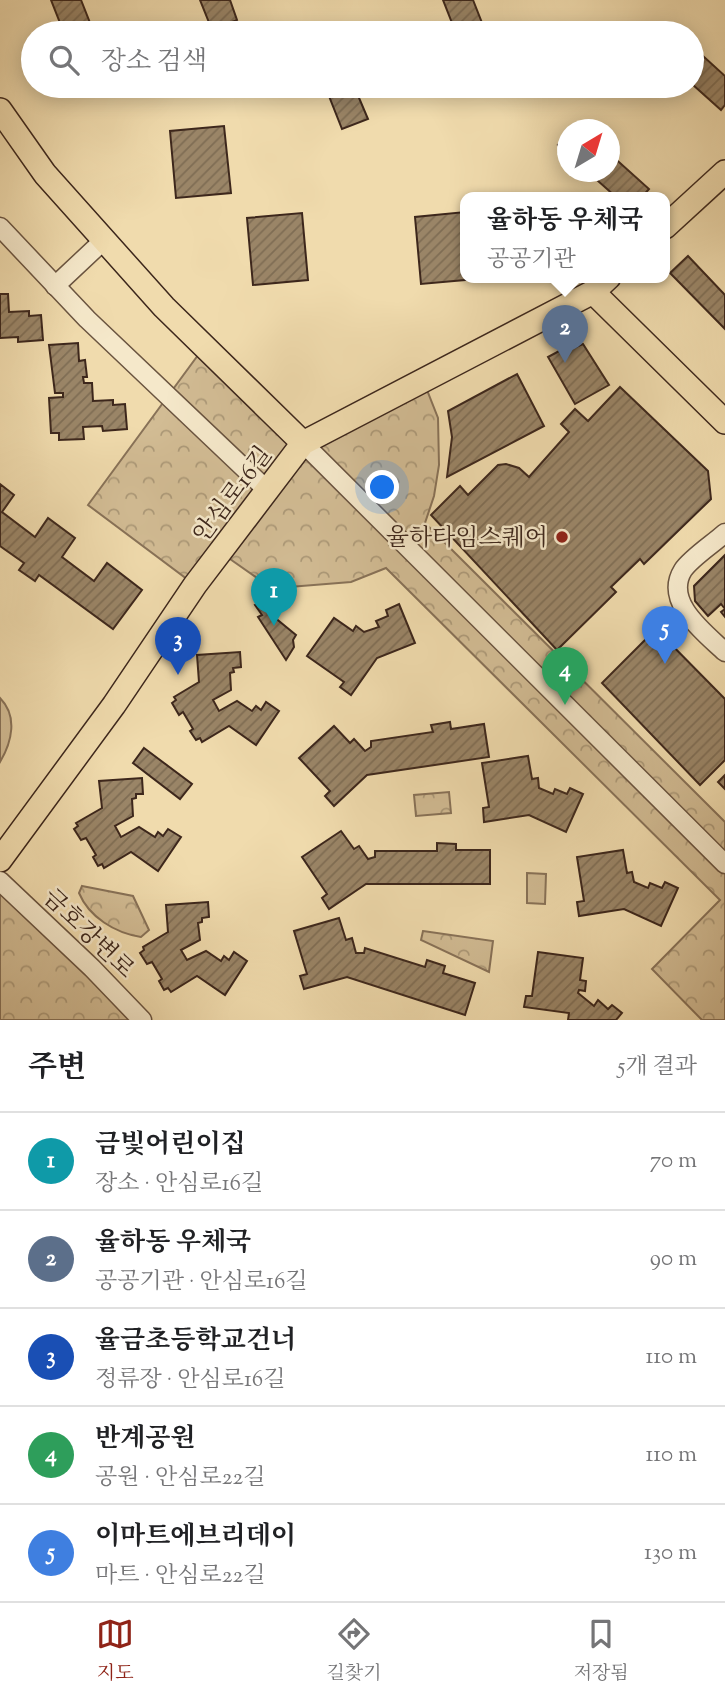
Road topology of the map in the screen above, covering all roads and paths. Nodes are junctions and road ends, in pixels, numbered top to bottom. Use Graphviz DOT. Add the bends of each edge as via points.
graph roads {
  1 [pos="0,110"];
  2 [pos="725,172"];
  3 [pos="670,223"];
  4 [pos="0,228"];
  5 [pos="104,240"];
  6 [pos="601,284"];
  7 [pos="55,286"];
  8 [pos="725,422"];
  9 [pos="303,443"];
  10 [pos="268,491"];
  11 [pos="725,533"];
  12 [pos="725,652"];
  13 [pos="0,860"];
  14 [pos="725,864"];
  15 [pos="0,881"];
  16 [pos="142,1020"];
  1 -- 5 [label="main road" via="45,174"];
  2 -- 3 [label="main road"];
  4 -- 7 [label="street"];
  5 -- 7 [label="street"];
  5 -- 9 [label="main road" via="172,315"];
  6 -- 8 [label="main road"];
  6 -- 9 [label="main road, 안심로16길"];
  7 -- 10 [label="street"];
  9 -- 10 [label="main road, 안심로16길"];
  9 -- 14 [label="street"];
  10 -- 13 [label="main road, 안심로16길" via="195,585"];
  11 -- 12 [label="street" via="684,570 678,585 684,613"];
  15 -- 16 [label="street, 금호강변로"];
}
